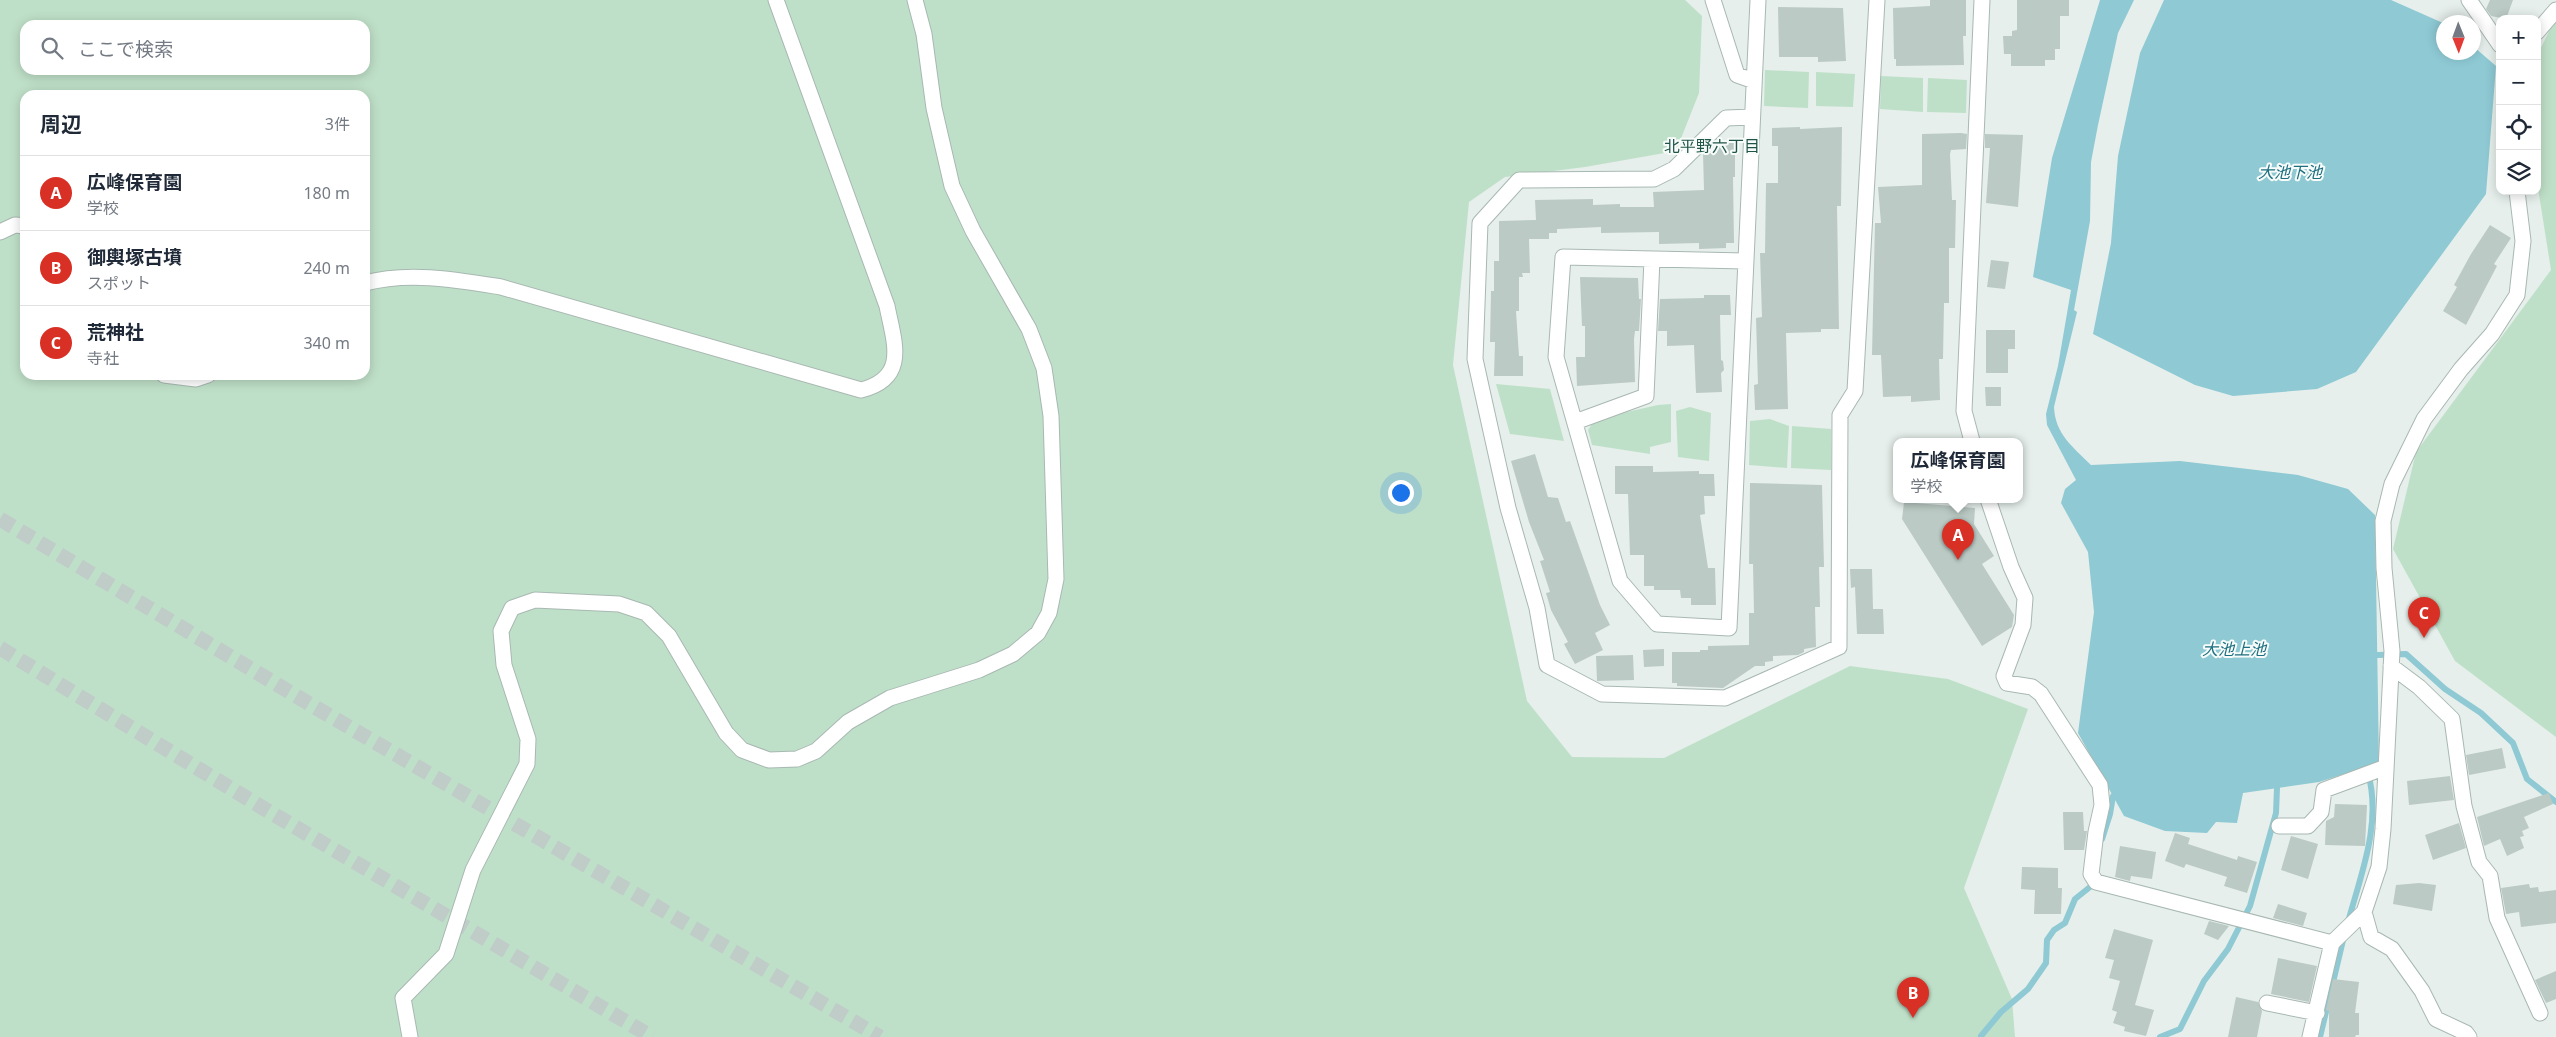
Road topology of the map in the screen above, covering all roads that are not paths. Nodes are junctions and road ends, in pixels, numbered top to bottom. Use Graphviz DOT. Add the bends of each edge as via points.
graph roads {
  1 [pos="776,0"];
  2 [pos="915,0"];
  3 [pos="1713,0"];
  4 [pos="1758,0"];
  5 [pos="1876,0"];
  6 [pos="1982,0"];
  7 [pos="2469,0"];
  8 [pos="2556,10"];
  9 [pos="2541,27"];
  10 [pos="2496,38"];
  11 [pos="1754,81"];
  12 [pos="1752,117"];
  13 [pos="2518,195"];
  14 [pos="20,226"];
  15 [pos="0,232"];
  16 [pos="1652,259"];
  17 [pos="1745,261"];
  18 [pos="370,282"];
  19 [pos="1575,422"];
  20 [pos="1971,438"];
  21 [pos="1989,503"];
  22 [pos="2391,666"];
  23 [pos="2386,766"];
  24 [pos="2279,826"];
  25 [pos="2364,912"];
  26 [pos="2332,943"];
  27 [pos="2267,1003"];
  28 [pos="2540,1012"];
  29 [pos="2317,1013"];
  30 [pos="410,1037"];
  31 [pos="2310,1037"];
  32 [pos="2469,1037"];
  1 -- 18 [label="street" via="886,306 896,350 893,368 878,386 862,390 501,287 445,278"];
  2 -- 30 [label="street" via="952,186 973,231 1029,329 1044,368 1051,416 1056,579 1049,613 1038,633 1013,654 979,670 890,698 848,722 816,751 797,759 769,760 742,750 726,732 670,636 646,613 619,604 535,600 512,608 501,631 504,665 528,739 527,764 472,870 446,954 403,998"];
  3 -- 11 [label="street" via="1736,75"];
  4 -- 11 [label="street"];
  5 -- 12 [label="street" via="1855,391 1840,415 1839,647 1725,698 1602,694 1547,665 1537,608 1508,508 1475,359 1480,223 1519,180 1654,179 1674,168 1726,118"];
  6 -- 20 [label="street" via="1964,412"];
  7 -- 10 [label="street"];
  8 -- 9 [label="street"];
  11 -- 12 [label="street"];
  12 -- 17 [label="street"];
  13 -- 22 [label="street" via="2524,241 2517,295 2492,334 2461,368 2424,419 2392,484 2384,521"];
  14 -- 15 [label="street"];
  16 -- 17 [label="street"];
  16 -- 19 [label="street" via="1646,396"];
  16 -- 19 [label="street" via="1563,257 1556,357"];
  17 -- 19 [label="street" via="1729,628 1657,624 1620,581"];
  21 -- 26 [label="street" via="2025,598 2023,624 2004,676 2007,683 2032,687 2040,694 2100,785 2102,805 2091,874 2096,882"];
  22 -- 23 [label="street"];
  22 -- 28 [label="street" via="2419,687 2452,719 2464,806 2479,862 2490,876 2497,918"];
  23 -- 24 [label="street" via="2324,790 2321,812 2308,826"];
  23 -- 25 [label="street" via="2379,867"];
  25 -- 26 [label="street"];
  25 -- 32 [label="street" via="2371,936 2392,949 2422,991 2436,1019"];
  26 -- 29 [label="street"];
  27 -- 29 [label="street"];
  29 -- 31 [label="street"];
}
